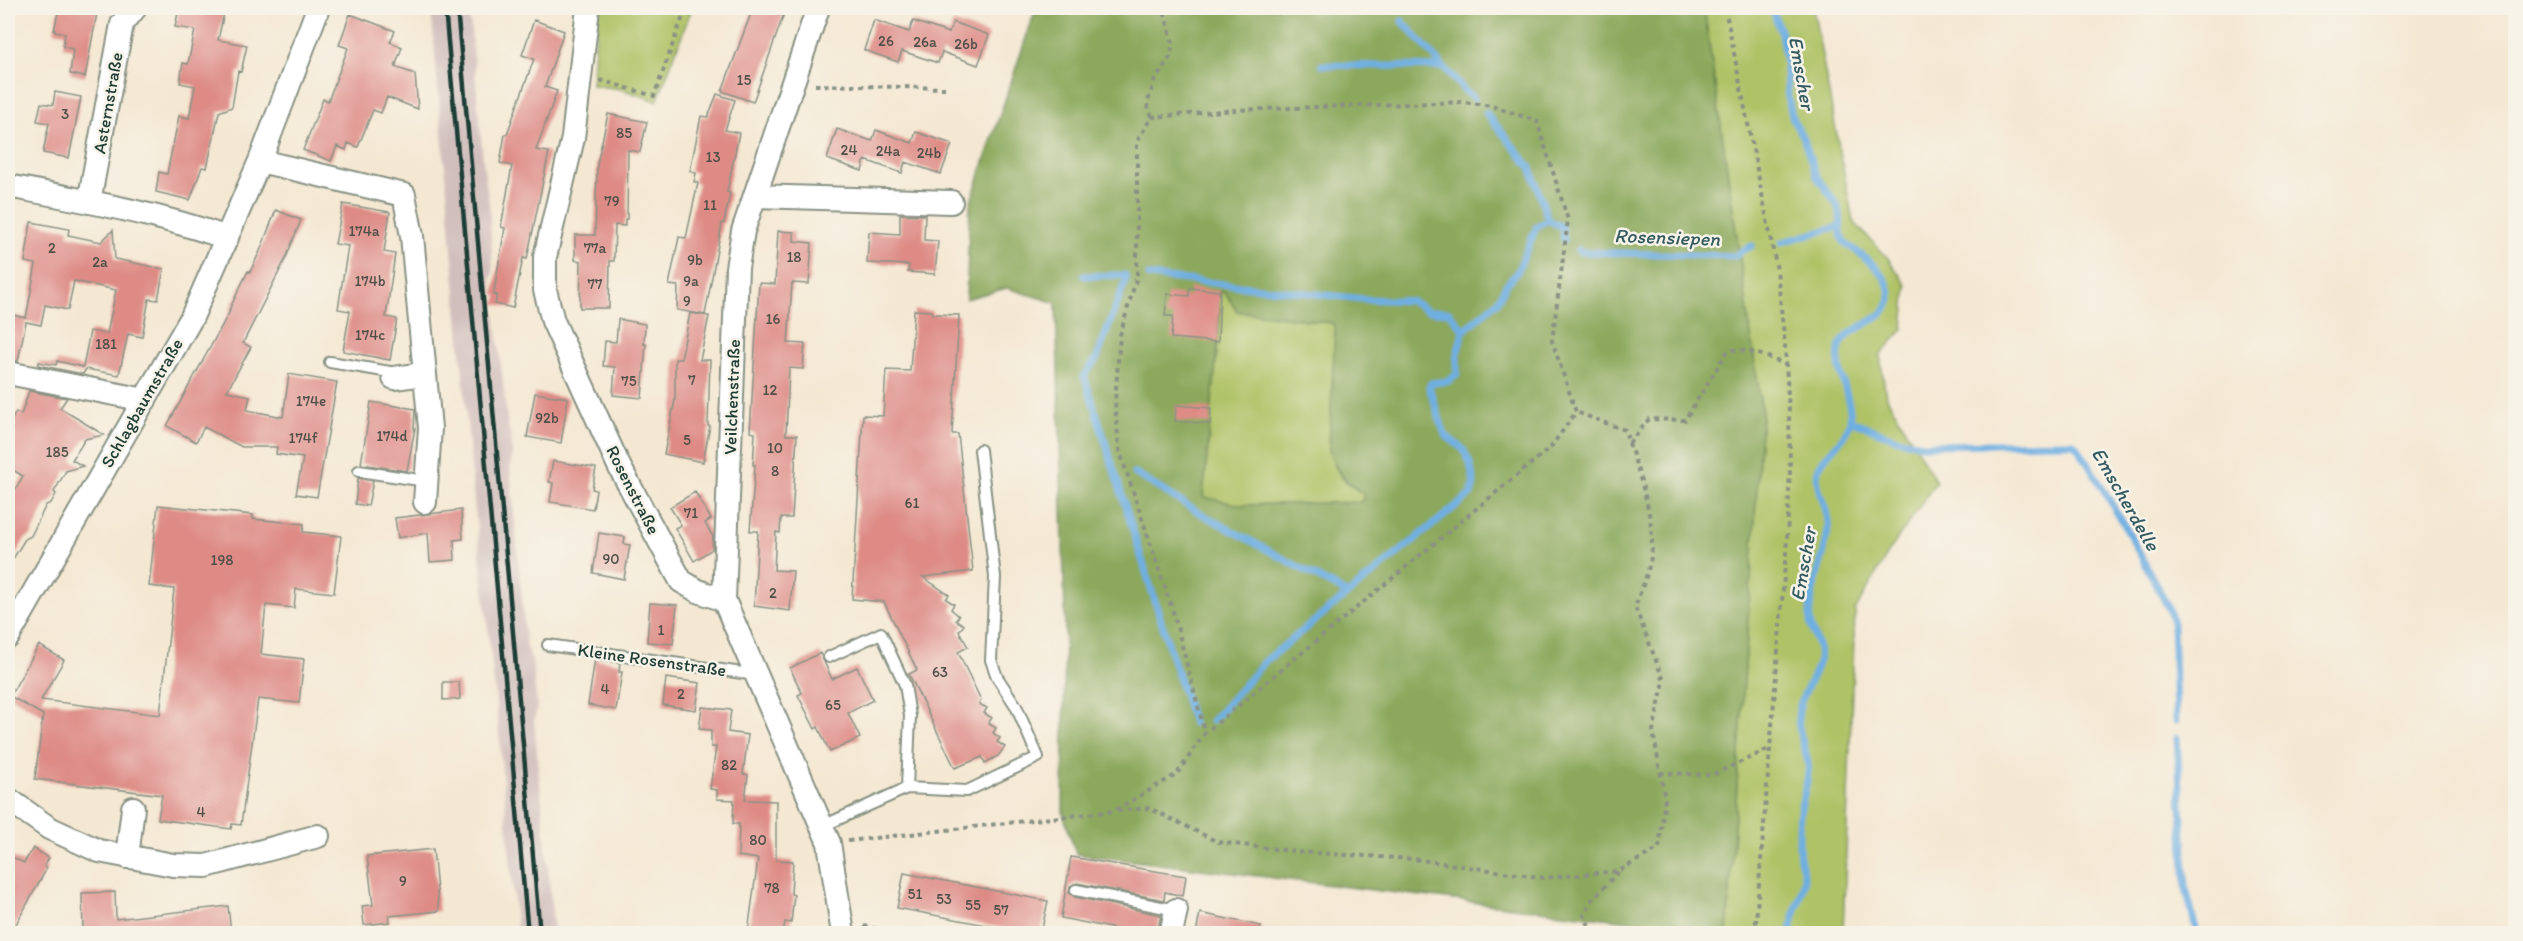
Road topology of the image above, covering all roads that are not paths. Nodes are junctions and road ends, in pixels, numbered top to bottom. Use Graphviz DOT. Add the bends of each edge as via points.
graph roads {
  1 [pos="135,8"];
  2 [pos="318,8"];
  3 [pos="588,8"];
  4 [pos="818,8"];
  5 [pos="260,161"];
  6 [pos="8,186"];
  7 [pos="755,196"];
  8 [pos="89,202"];
  9 [pos="951,202"];
  10 [pos="227,238"];
  11 [pos="330,362"];
  12 [pos="8,373"];
  13 [pos="425,374"];
  14 [pos="394,378"];
  15 [pos="145,400"];
  16 [pos="980,450"];
  17 [pos="359,471"];
  18 [pos="426,492"];
  19 [pos="724,600"];
  20 [pos="8,637"];
  21 [pos="548,645"];
  22 [pos="829,657"];
  23 [pos="756,675"];
  24 [pos="907,788"];
  25 [pos="8,799"];
  26 [pos="133,808"];
  27 [pos="826,835"];
  28 [pos="318,837"];
  29 [pos="127,857"];
  30 [pos="1076,890"];
  31 [pos="1176,910"];
  32 [pos="843,928"];
  33 [pos="1172,933"];
  1 -- 8 [label="street, Asternstraße" via="122,24"];
  2 -- 5 [label="street, Schlagbaumstraße"];
  3 -- 19 [label="street, Rosenstraße" via="573,138 545,257 545,290 553,321 620,466 681,580"];
  4 -- 7 [label="street, Veilchenstraße"];
  5 -- 10 [label="street, Schlagbaumstraße"];
  5 -- 13 [label="street" via="404,195 412,236"];
  6 -- 8 [label="street"];
  7 -- 9 [label="street"];
  7 -- 19 [label="street, Veilchenstraße" via="743,231 737,268"];
  8 -- 10 [label="street"];
  10 -- 15 [label="street, Schlagbaumstraße" via="192,317"];
  11 -- 14 [label="lane" via="390,372"];
  12 -- 15 [label="street"];
  13 -- 14 [label="street"];
  13 -- 18 [label="street" via="430,428"];
  15 -- 20 [label="street, Schlagbaumstraße"];
  16 -- 24 [label="lane" via="995,578 991,660 1038,757 967,791"];
  17 -- 18 [label="lane"];
  19 -- 23 [label="street"];
  21 -- 23 [label="lane, Kleine Rosenstraße"];
  22 -- 24 [label="lane" via="881,633 904,685 910,716"];
  23 -- 27 [label="street"];
  24 -- 27 [label="lane"];
  25 -- 29 [label="street" via="49,828 99,851"];
  26 -- 29 [label="street"];
  27 -- 32 [label="street"];
  28 -- 29 [label="street" via="206,866"];
  30 -- 31 [label="lane"];
  31 -- 33 [label="street"];
}
